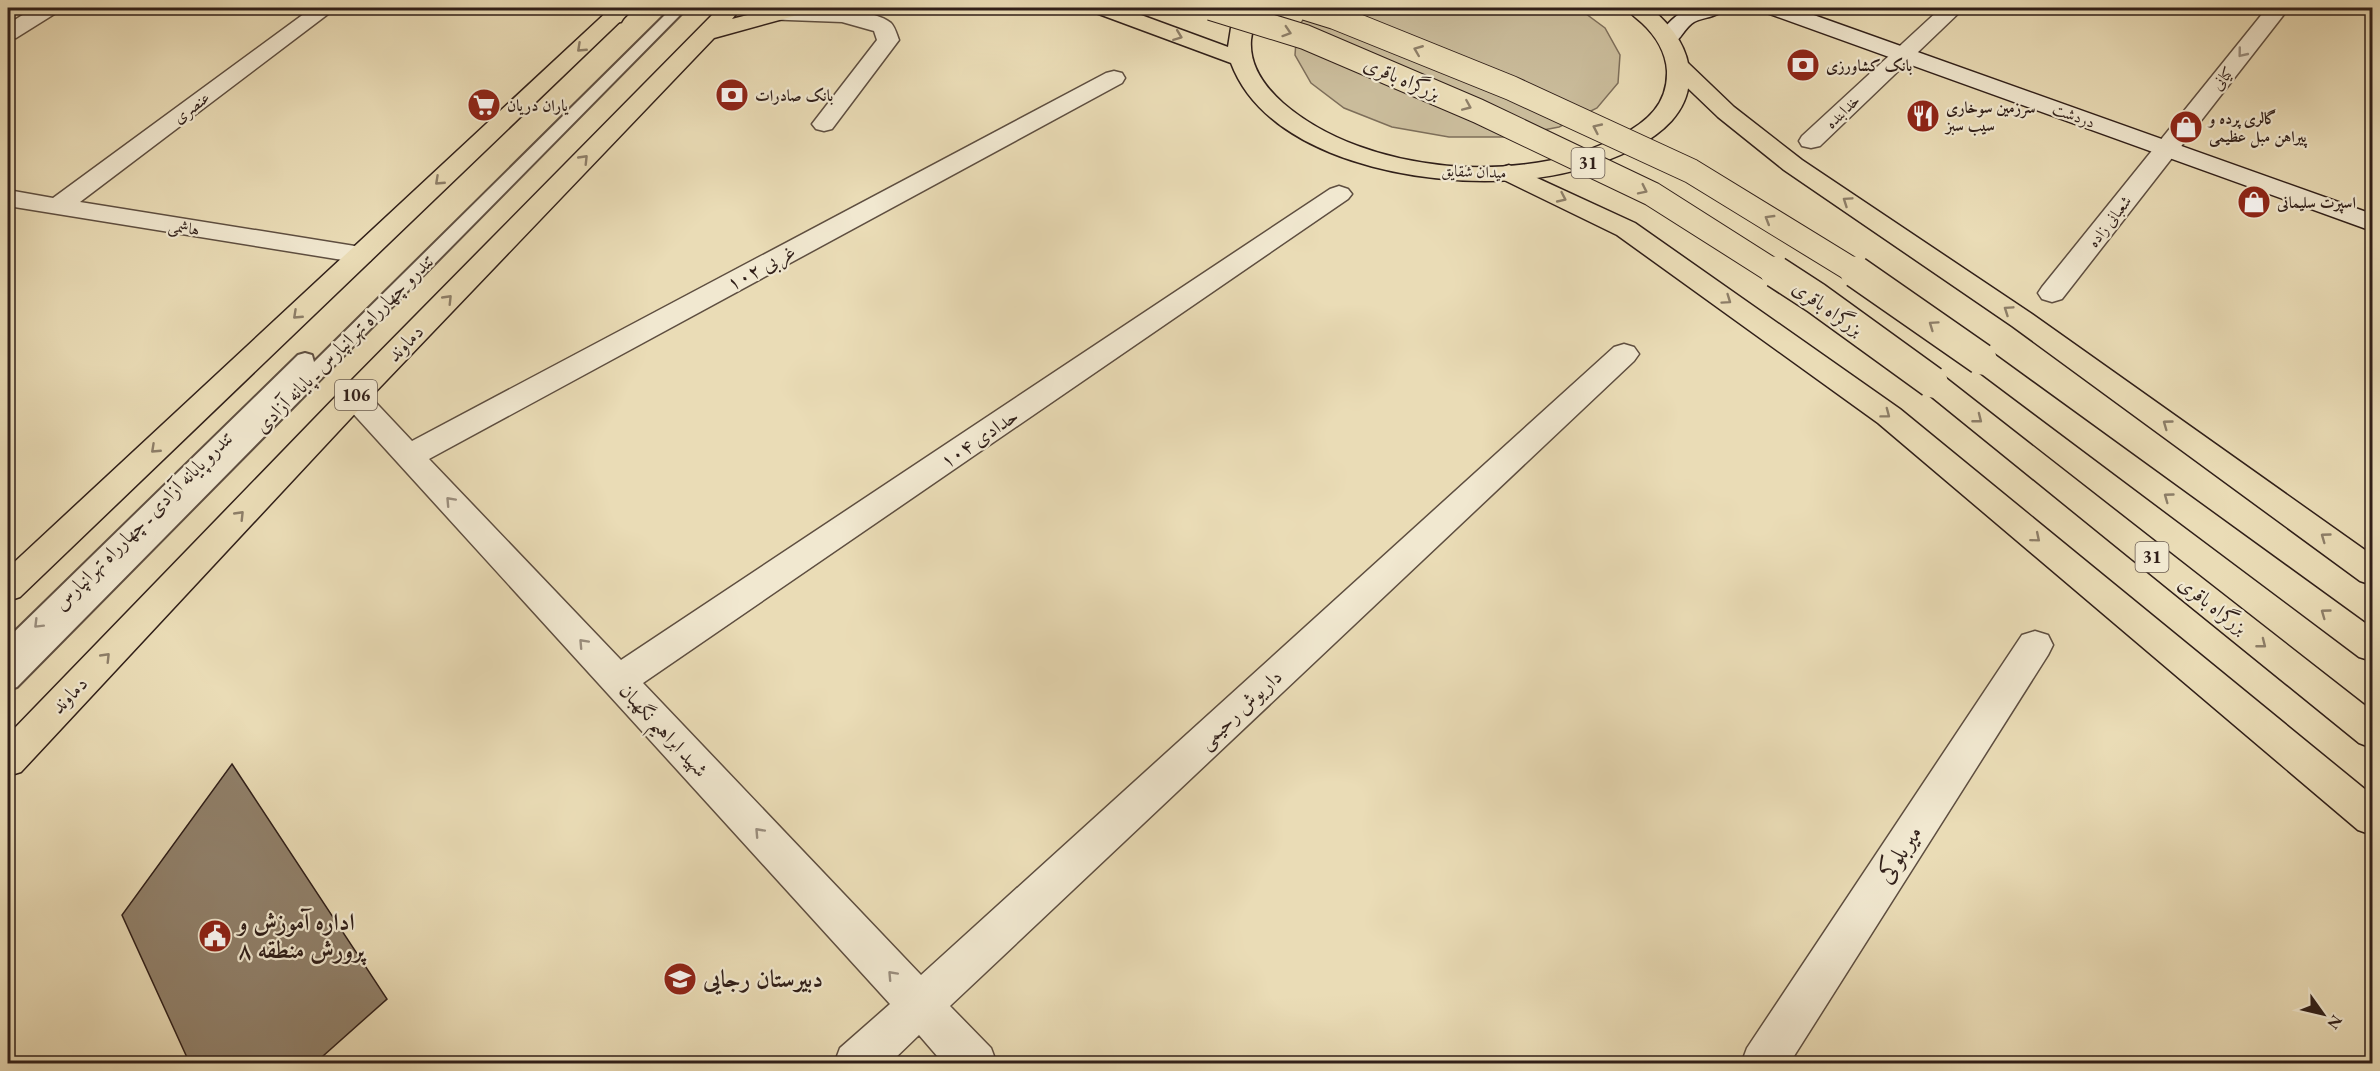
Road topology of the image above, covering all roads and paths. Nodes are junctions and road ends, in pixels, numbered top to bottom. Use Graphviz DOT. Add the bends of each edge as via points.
graph roads {
  1 [pos="48,8"];
  2 [pos="325,8"];
  3 [pos="663,8"];
  4 [pos="680,8"];
  5 [pos="731,8"];
  6 [pos="797,8"];
  7 [pos="1104,8"];
  8 [pos="1211,8"];
  9 [pos="1254,8"];
  10 [pos="1306,8"];
  11 [pos="1637,8"];
  12 [pos="1714,8"];
  13 [pos="1775,8"];
  14 [pos="1953,8"];
  15 [pos="2278,8"];
  16 [pos="616,11"];
  17 [pos="770,14"];
  18 [pos="8,33"];
  19 [pos="707,33"];
  20 [pos="1668,39"];
  21 [pos="1903,54"];
  22 [pos="1240,59"];
  23 [pos="1680,68"];
  24 [pos="1114,78"];
  25 [pos="824,124"];
  26 [pos="1811,141"];
  27 [pos="2166,148"];
  28 [pos="1509,173"];
  29 [pos="1339,194"];
  30 [pos="8,198"];
  31 [pos="58,206"];
  32 [pos="2373,223"];
  33 [pos="361,255"];
  34 [pos="2052,293"];
  35 [pos="1623,354"];
  36 [pos="353,397"];
  37 [pos="409,456"];
  38 [pos="2373,572"];
  39 [pos="8,588"];
  40 [pos="2035,645"];
  41 [pos="2373,647"];
  42 [pos="8,653"];
  43 [pos="8,680"];
  44 [pos="618,681"];
  45 [pos="2373,732"];
  46 [pos="8,760"];
  47 [pos="2373,818"];
  48 [pos="920,1004"];
  49 [pos="856,1064"];
  50 [pos="975,1064"];
  51 [pos="1763,1064"];
  1 -- 18 [label="street"];
  2 -- 31 [label="street, عنصری"];
  3 -- 42 [label="lane, تندرو پایانه آزادی ـ چهارراه تهرانپارس, one-way"];
  4 -- 43 [label="lane, تندرو چهارراه تهرانپارس ـ پایانه آزادی"];
  5 -- 19 [label="main road, دماوند / 106"];
  6 -- 17 [label="main road"];
  7 -- 22 [label="main road, one-way"];
  8 -- 45 [label="main road, بزرگراه باقری / 31, one-way, bridge" via="1316,42 1478,111 1652,194 1816,298 1932,382"];
  9 -- 22 [label="main road, میدان شقایق" via="1241,30"];
  41 -- 10 [label="main road, بزرگراه باقری / 31, one-way, bridge" via="1981,359 1862,276 1691,171 1511,88"];
  11 -- 20 [label="main road"];
  12 -- 20 [label="street" via="1675,25"];
  13 -- 21 [label="street, دردشت"];
  14 -- 21 [label="street, خدابنده"];
  15 -- 27 [label="street, کیانی, one-way"];
  16 -- 33 [label="main road, one-way"];
  17 -- 19 [label="main road"];
  17 -- 25 [label="street" via="863,18 883,27 888,40"];
  36 -- 19 [label="main road, دماوند / 106, one-way"];
  20 -- 23 [label="main road"];
  21 -- 26 [label="street, خدابنده"];
  21 -- 27 [label="street, دردشت"];
  22 -- 28 [label="main road, میدان شقایق" via="1254,89 1284,117 1327,142 1383,161 1445,172"];
  23 -- 28 [label="main road, میدان شقایق" via="1675,98 1655,126 1618,149 1569,165"];
  38 -- 23 [label="main road, one-way" via="2022,320 1793,165 1726,112"];
  24 -- 37 [label="street, ۱۰۲ غربی"];
  27 -- 32 [label="street, دردشت"];
  27 -- 34 [label="street, شعبانی زاده"];
  28 -- 47 [label="main road, one-way" via="1626,229 1889,416"];
  29 -- 44 [label="street, حدادی ۱۰۴"];
  30 -- 31 [label="street, هاشمی"];
  31 -- 33 [label="street, هاشمی"];
  33 -- 39 [label="main road, one-way"];
  35 -- 48 [label="street, داریوش رحیمی"];
  36 -- 37 [label="street, شهید ابراهیم نگهبان"];
  46 -- 36 [label="main road, دماوند / 106, one-way"];
  44 -- 37 [label="street, شهید ابراهیم نگهبان, one-way"];
  40 -- 51 [label="street, میربلوکی"];
  48 -- 44 [label="street, شهید ابراهیم نگهبان, one-way"];
  48 -- 49 [label="street, داریوش رحیمی"];
  48 -- 50 [label="street, شهید ابراهیم نگهبان"];
}
